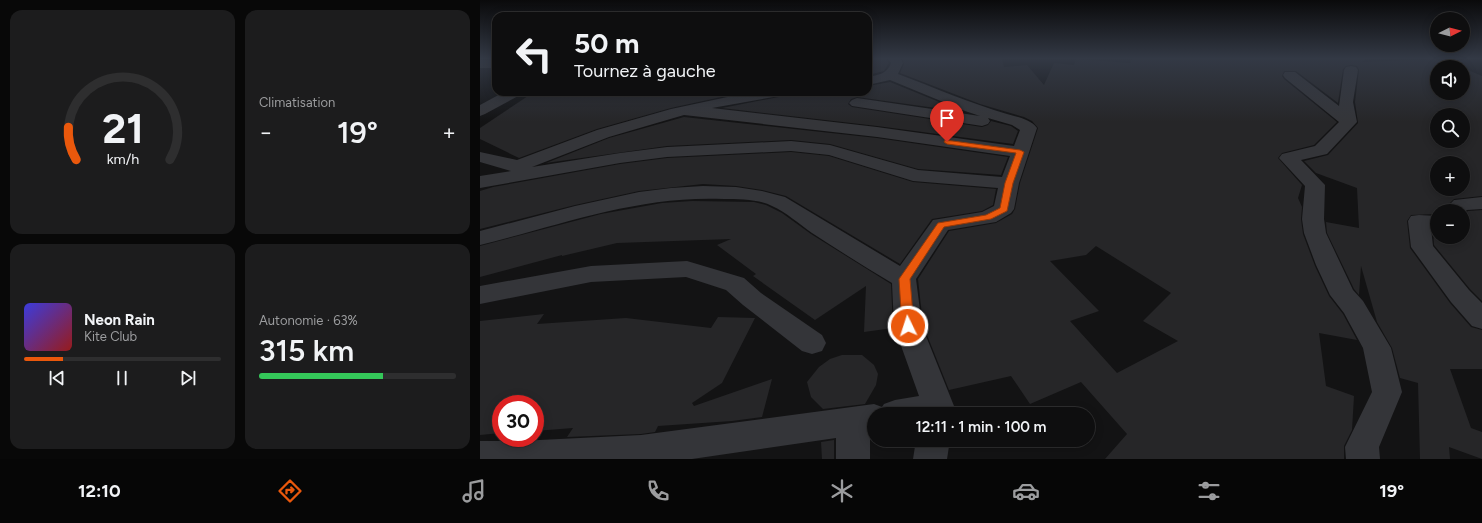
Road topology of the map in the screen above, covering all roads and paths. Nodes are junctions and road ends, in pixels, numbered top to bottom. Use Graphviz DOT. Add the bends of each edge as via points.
graph roads {
  1 [pos="901,79"];
  2 [pos="1294,79"];
  3 [pos="1350,79"];
  4 [pos="508,96"];
  5 [pos="758,96"];
  6 [pos="857,103"];
  7 [pos="684,110"];
  8 [pos="480,111"];
  9 [pos="1350,122"];
  10 [pos="1029,128"];
  11 [pos="1020,152"];
  12 [pos="480,157"];
  13 [pos="518,166"];
  14 [pos="480,181"];
  15 [pos="1009,183"];
  16 [pos="1482,203"];
  17 [pos="1461,204"];
  18 [pos="1430,222"];
  19 [pos="480,238"];
  20 [pos="904,279"];
  21 [pos="480,295"];
  22 [pos="1482,319"];
  23 [pos="812,343"];
  24 [pos="936,407"];
  25 [pos="863,420"];
  26 [pos="932,447"];
  27 [pos="480,457"];
  28 [pos="853,459"];
  29 [pos="930,459"];
  30 [pos="1364,459"];
  1 -- 10 [label="street" via="970,108 1018,122"];
  2 -- 9 [label="street"];
  3 -- 9 [label="street" via="1346,102"];
  4 -- 8 [label="street"];
  5 -- 7 [label="street"];
  6 -- 10 [label="street"];
  7 -- 11 [label="street" via="877,132"];
  7 -- 13 [label="street" via="616,129"];
  9 -- 30 [label="street" via="1320,150 1288,158 1315,185 1315,232 1343,295 1354,308 1377,348 1387,392 1362,447"];
  10 -- 11 [label="street"];
  11 -- 15 [label="street"];
  12 -- 13 [label="street"];
  13 -- 14 [label="street"];
  14 -- 15 [label="street" via="667,152 791,146 830,150 913,175"];
  15 -- 20 [label="street" via="1004,209 988,217 941,225"];
  16 -- 17 [label="street"];
  18 -- 22 [label="street" via="1419,221 1422,247 1460,296"];
  19 -- 20 [label="street" via="610,204 654,196 721,192 753,195 777,201"];
  20 -- 24 [label="street" via="908,326"];
  21 -- 23 [label="street" via="591,274 687,269 735,284 752,300"];
  25 -- 27 [label="street" via="641,451"];
  25 -- 28 [label="street"];
  26 -- 29 [label="street"];
}
